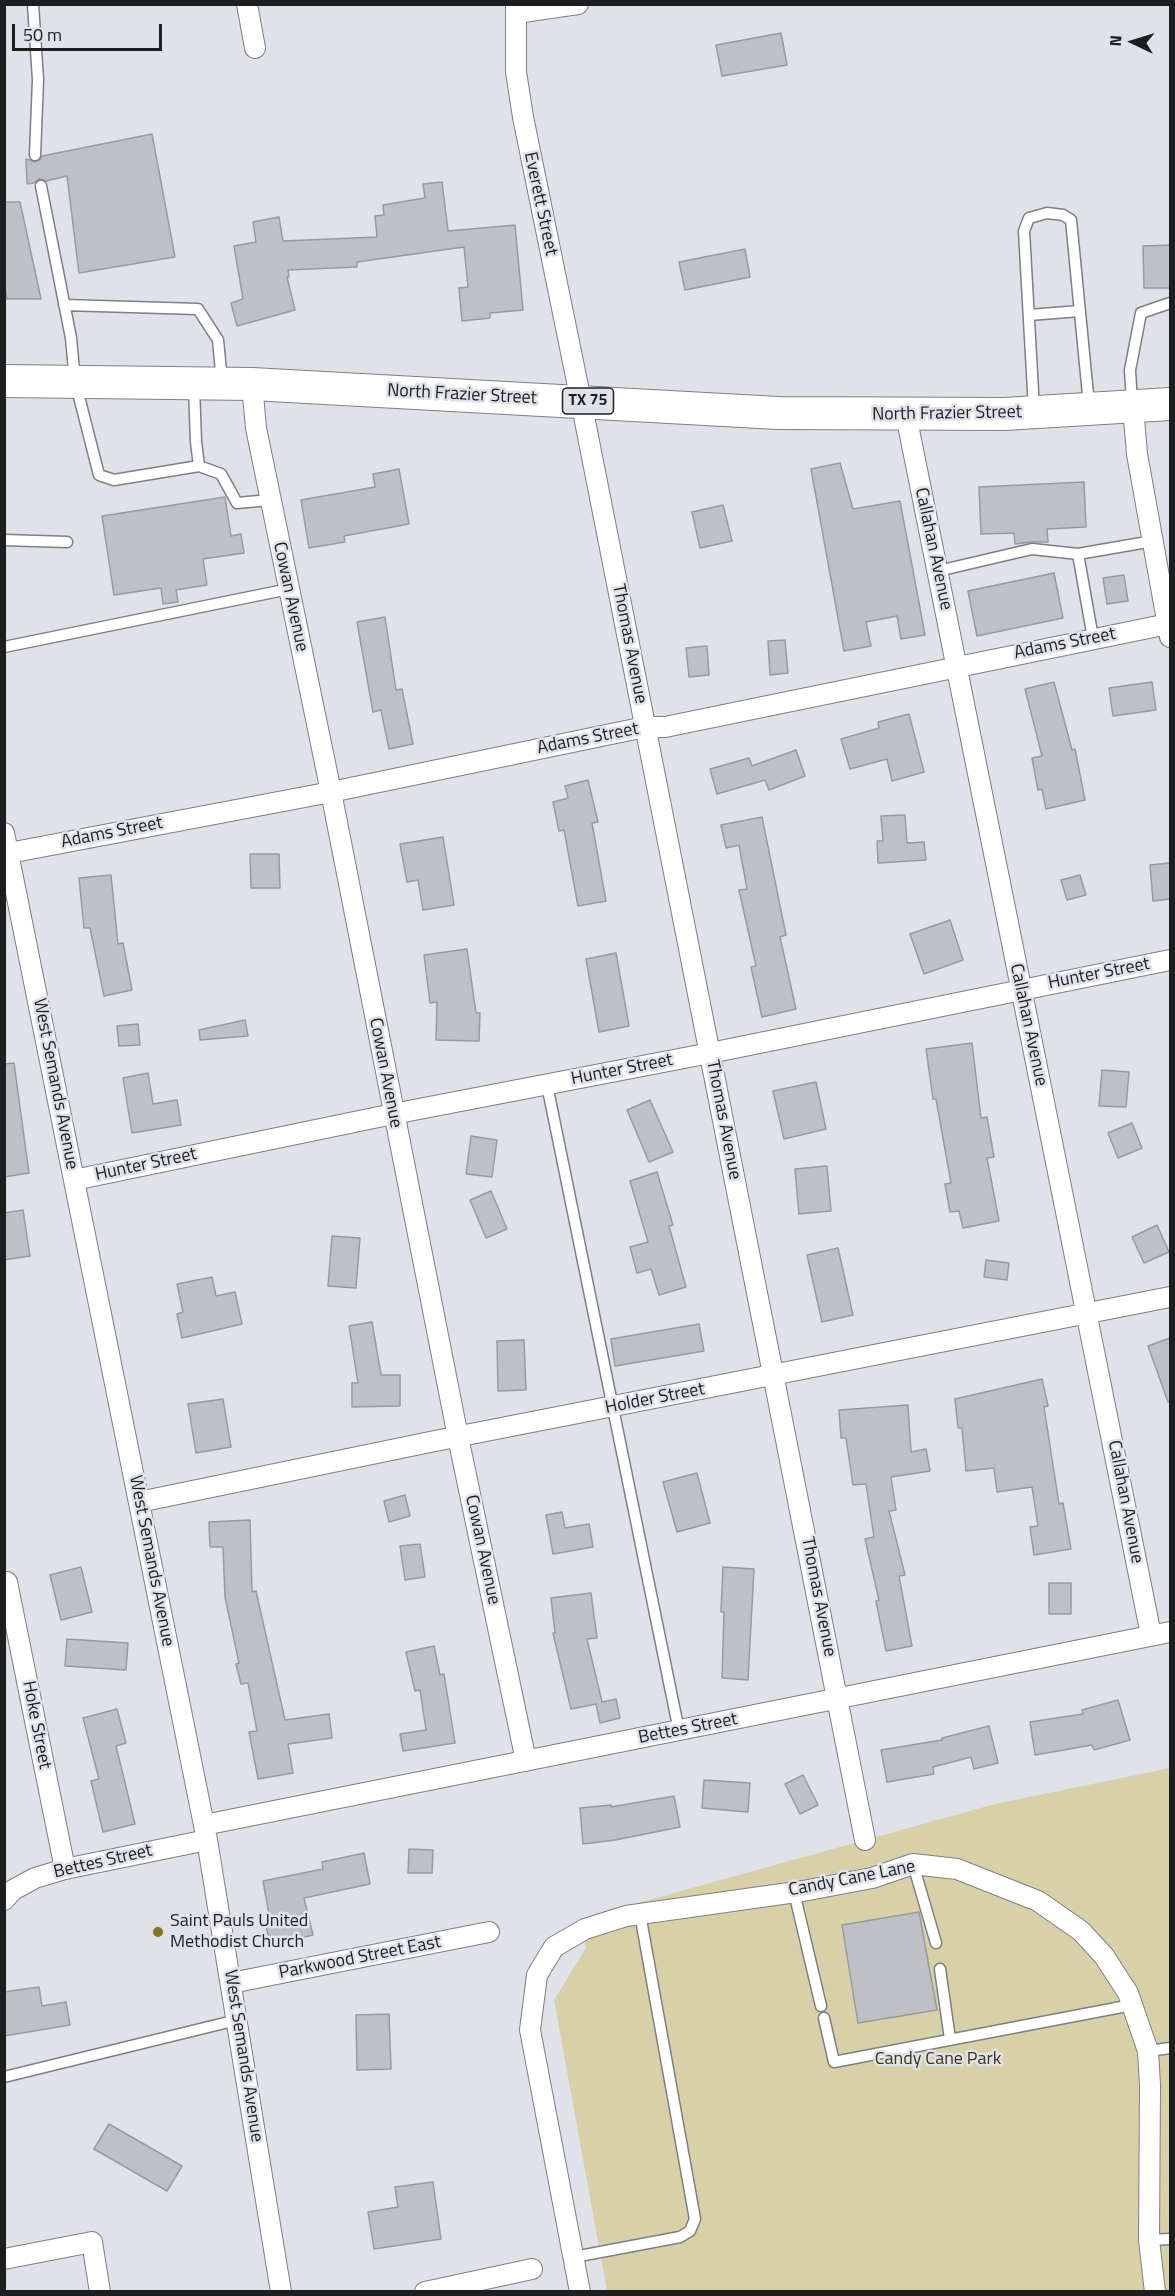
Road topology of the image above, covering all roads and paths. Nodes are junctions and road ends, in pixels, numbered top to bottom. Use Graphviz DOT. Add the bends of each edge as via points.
graph roads {
  1 [pos="33,4"];
  2 [pos="247,4"];
  3 [pos="578,4"];
  4 [pos="516,9"];
  5 [pos="255,48"];
  6 [pos="35,155"];
  7 [pos="41,186"];
  8 [pos="1170,303"];
  9 [pos="64,304"];
  10 [pos="1080,311"];
  11 [pos="1029,315"];
  12 [pos="4,381"];
  13 [pos="75,381"];
  14 [pos="222,384"];
  15 [pos="581,401"];
  16 [pos="1170,404"];
  17 [pos="1132,407"];
  18 [pos="1089,410"];
  19 [pos="1035,412"];
  20 [pos="906,415"];
  21 [pos="199,466"];
  22 [pos="270,500"];
  23 [pos="4,540"];
  24 [pos="1153,541"];
  25 [pos="67,542"];
  26 [pos="1078,554"];
  27 [pos="938,571"];
  28 [pos="289,590"];
  29 [pos="1170,628"];
  30 [pos="1093,638"];
  31 [pos="4,647"];
  32 [pos="957,666"];
  33 [pos="645,727"];
  34 [pos="331,792"];
  35 [pos="4,832"];
  36 [pos="9,853"];
  37 [pos="1170,960"];
  38 [pos="1020,990"];
  39 [pos="710,1053"];
  40 [pos="547,1084"];
  41 [pos="393,1114"];
  42 [pos="74,1180"];
  43 [pos="1170,1297"];
  44 [pos="1088,1314"];
  45 [pos="774,1376"];
  46 [pos="612,1407"];
  47 [pos="458,1437"];
  48 [pos="139,1502"];
  49 [pos="7,1582"];
  50 [pos="1170,1632"];
  51 [pos="1151,1635"];
  52 [pos="838,1699"];
  53 [pos="679,1731"];
  54 [pos="526,1761"];
  55 [pos="206,1832"];
  56 [pos="865,1840"];
  57 [pos="913,1864"];
  58 [pos="65,1869"];
  59 [pos="794,1892"];
  60 [pos="4,1900"];
  61 [pos="640,1914"];
  62 [pos="489,1932"];
  63 [pos="936,1943"];
  64 [pos="940,1969"];
  65 [pos="231,1983"];
  66 [pos="1132,2005"];
  67 [pos="237,2020"];
  68 [pos="950,2039"];
  69 [pos="1170,2048"];
  70 [pos="1148,2051"];
  71 [pos="4,2077"];
  72 [pos="1170,2239"];
  73 [pos="1149,2240"];
  74 [pos="574,2257"];
  75 [pos="4,2259"];
  76 [pos="532,2269"];
  77 [pos="100,2292"];
  78 [pos="281,2292"];
  79 [pos="425,2292"];
  80 [pos="580,2292"];
  81 [pos="1155,2292"];
  1 -- 6 [label="lane" via="38,80"];
  2 -- 5 [label="street"];
  3 -- 4 [label="street"];
  4 -- 15 [label="street, Everett Street" via="516,72 523,117"];
  7 -- 9 [label="lane"];
  8 -- 17 [label="lane" via="1141,313 1131,370"];
  9 -- 13 [label="lane"];
  9 -- 14 [label="lane" via="198,309 218,340"];
  10 -- 11 [label="lane"];
  10 -- 11 [label="lane" via="1071,220 1047,213 1029,219 1024,231"];
  10 -- 18 [label="lane"];
  11 -- 19 [label="lane"];
  12 -- 13 [label="main road, North Frazier Street / TX 75"];
  13 -- 14 [label="main road, North Frazier Street / TX 75"];
  13 -- 21 [label="lane" via="99,475 114,480"];
  14 -- 15 [label="main road, North Frazier Street / TX 75"];
  14 -- 21 [label="lane" via="196,442"];
  14 -- 22 [label="street, Cowan Avenue" via="255,428"];
  15 -- 20 [label="main road, North Frazier Street / TX 75" via="778,413"];
  15 -- 33 [label="street, Thomas Avenue"];
  16 -- 17 [label="main road, North Frazier Street / TX 75"];
  17 -- 18 [label="main road, North Frazier Street / TX 75"];
  17 -- 24 [label="street"];
  18 -- 19 [label="main road, North Frazier Street / TX 75"];
  19 -- 20 [label="main road, North Frazier Street / TX 75"];
  20 -- 27 [label="street, Callahan Avenue"];
  21 -- 22 [label="lane" via="221,474 237,503"];
  22 -- 28 [label="street, Cowan Avenue"];
  23 -- 25 [label="lane"];
  24 -- 26 [label="lane"];
  24 -- 29 [label="street"];
  26 -- 27 [label="lane" via="1032,549"];
  26 -- 30 [label="lane"];
  27 -- 32 [label="street, Callahan Avenue"];
  28 -- 31 [label="lane"];
  28 -- 34 [label="street, Cowan Avenue"];
  29 -- 30 [label="street, Adams Street"];
  30 -- 32 [label="street, Adams Street"];
  32 -- 33 [label="street, Adams Street" via="665,727"];
  32 -- 38 [label="street, Callahan Avenue"];
  33 -- 34 [label="street, Adams Street"];
  33 -- 39 [label="street, Thomas Avenue"];
  34 -- 36 [label="street, Adams Street"];
  34 -- 41 [label="street, Cowan Avenue"];
  35 -- 36 [label="street, West Semands Avenue"];
  36 -- 42 [label="street, West Semands Avenue"];
  37 -- 38 [label="street, Hunter Street"];
  38 -- 39 [label="street, Hunter Street"];
  38 -- 44 [label="street, Callahan Avenue"];
  39 -- 40 [label="street, Hunter Street"];
  39 -- 45 [label="street, Thomas Avenue"];
  40 -- 41 [label="street, Hunter Street"];
  40 -- 46 [label="lane"];
  41 -- 42 [label="street, Hunter Street"];
  41 -- 47 [label="street, Cowan Avenue"];
  42 -- 48 [label="street, West Semands Avenue"];
  43 -- 44 [label="street, Holder Street"];
  44 -- 45 [label="street, Holder Street"];
  44 -- 51 [label="street, Callahan Avenue"];
  45 -- 46 [label="street, Holder Street"];
  45 -- 52 [label="street, Thomas Avenue"];
  46 -- 47 [label="street, Holder Street"];
  46 -- 53 [label="lane"];
  47 -- 48 [label="street, Holder Street"];
  47 -- 54 [label="street, Cowan Avenue"];
  48 -- 55 [label="street, West Semands Avenue"];
  49 -- 58 [label="street, Hoke Street"];
  50 -- 51 [label="street, Bettes Street"];
  51 -- 52 [label="street, Bettes Street"];
  52 -- 53 [label="street, Bettes Street"];
  52 -- 56 [label="street, Thomas Avenue"];
  53 -- 54 [label="street, Bettes Street"];
  54 -- 55 [label="street, Bettes Street"];
  55 -- 58 [label="street, Bettes Street"];
  55 -- 65 [label="street, West Semands Avenue"];
  57 -- 59 [label="street, Candy Cane Lane" via="872,1878"];
  57 -- 63 [label="lane"];
  57 -- 66 [label="street, Candy Cane Lane" via="957,1869 1038,1901 1081,1931 1104,1956"];
  58 -- 60 [label="street, Bettes Street" via="35,1878"];
  59 -- 61 [label="street, Candy Cane Lane"];
  59 -- 68 [label="lane" via="834,2062"];
  61 -- 74 [label="street, Candy Cane Lane" via="585,1929 554,1947 537,1975 530,2030"];
  61 -- 74 [label="lane" via="694,2219 690,2231 680,2237"];
  62 -- 65 [label="street, Parkwood Street East"];
  64 -- 68 [label="lane"];
  65 -- 67 [label="street, West Semands Avenue"];
  66 -- 68 [label="lane"];
  66 -- 70 [label="street, Candy Cane Lane"];
  67 -- 71 [label="lane"];
  67 -- 78 [label="street, West Semands Avenue"];
  69 -- 70 [label="lane"];
  70 -- 73 [label="street, Candy Cane Lane"];
  72 -- 73 [label="lane"];
  73 -- 81 [label="street, Candy Cane Lane"];
  74 -- 80 [label="street, Candy Cane Lane"];
  75 -- 77 [label="street" via="92,2242"];
  76 -- 79 [label="street"];
}
